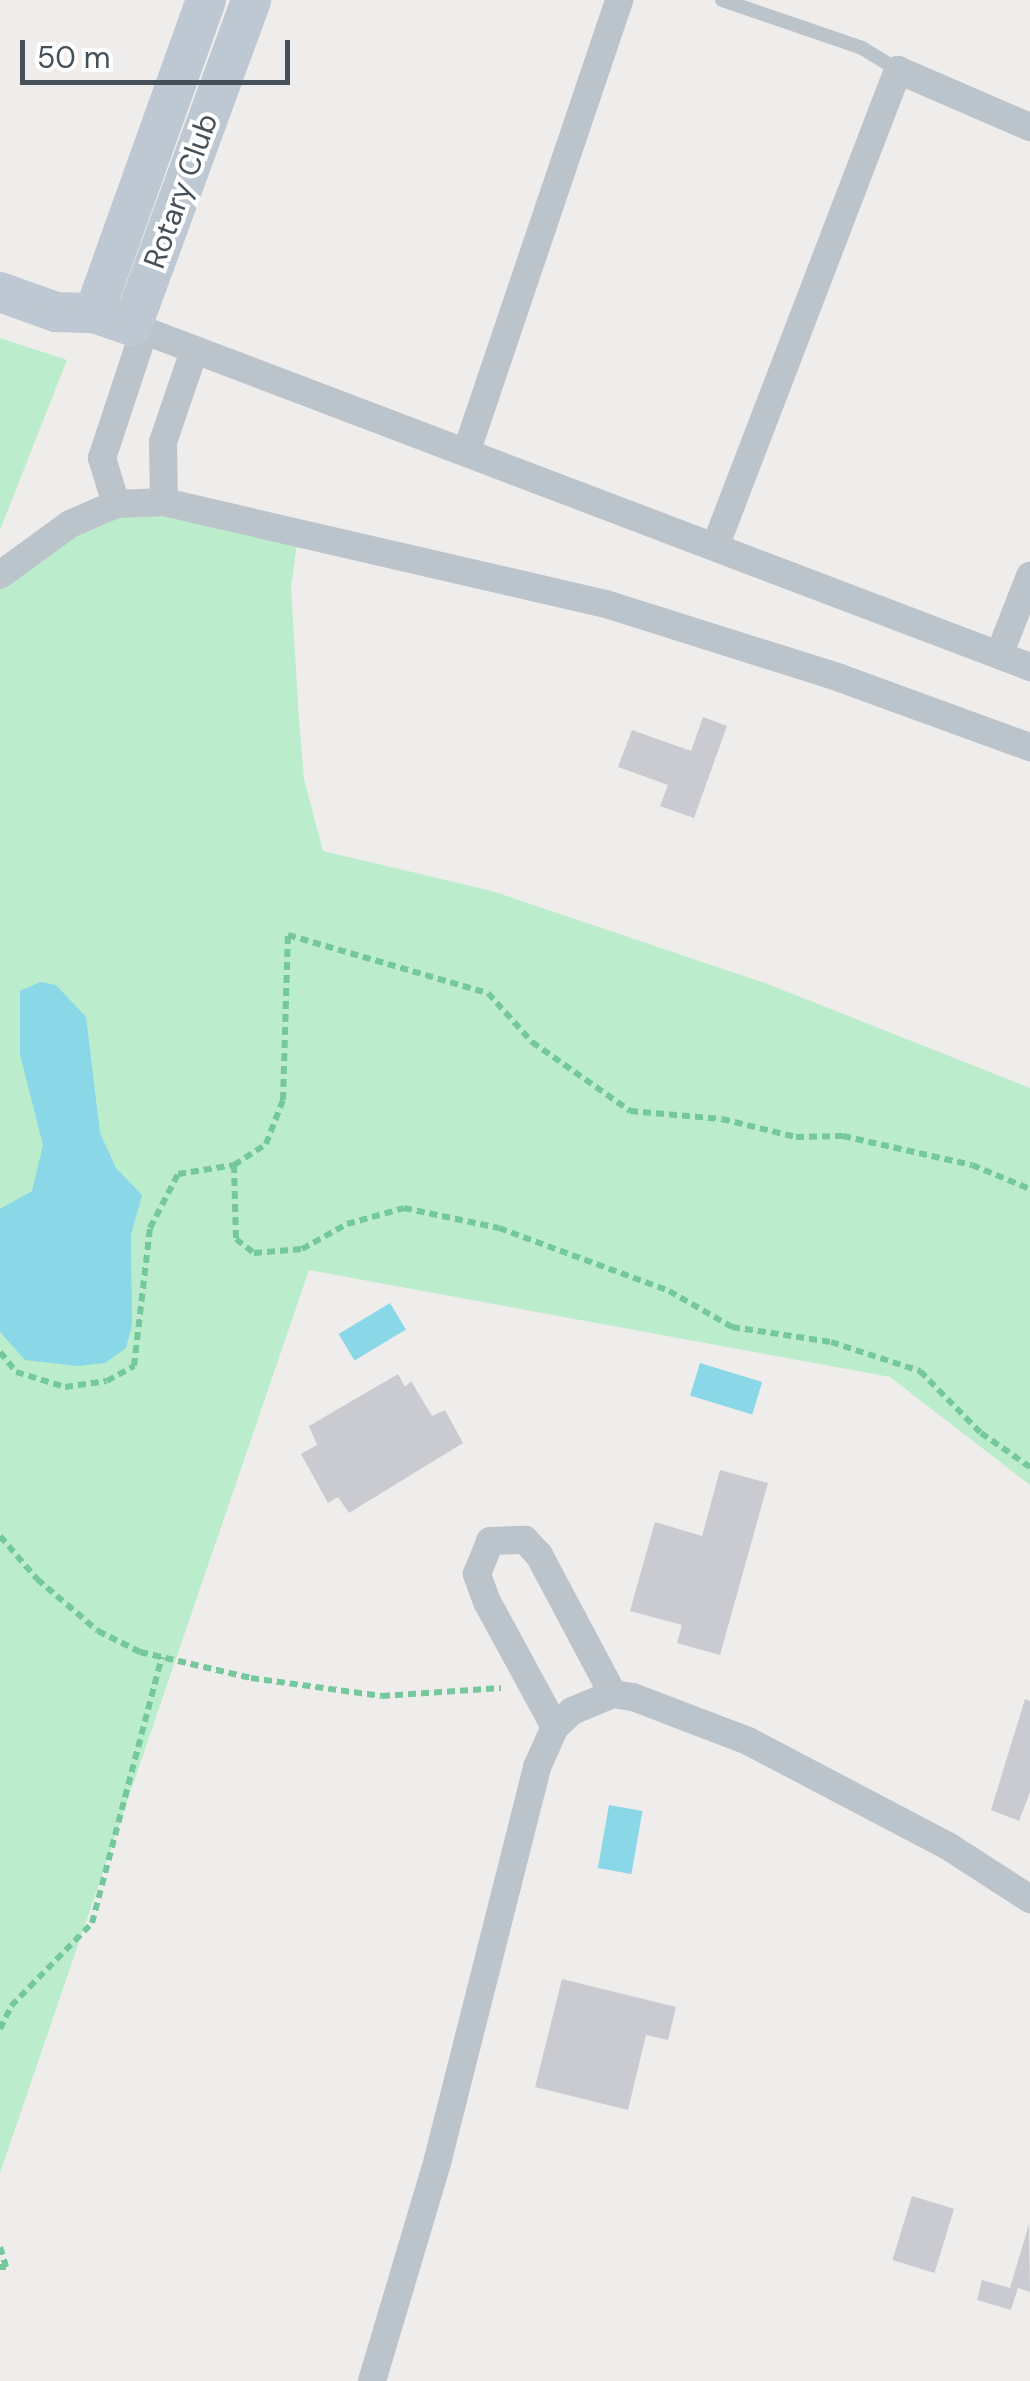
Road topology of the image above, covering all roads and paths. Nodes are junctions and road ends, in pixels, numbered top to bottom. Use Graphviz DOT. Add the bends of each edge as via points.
graph roads {
  1 [pos="206,0"];
  2 [pos="251,0"];
  3 [pos="619,0"];
  4 [pos="722,0"];
  5 [pos="898,70"];
  6 [pos="1030,128"];
  7 [pos="0,292"];
  8 [pos="94,313"];
  9 [pos="138,329"];
  10 [pos="194,351"];
  11 [pos="466,450"];
  12 [pos="164,502"];
  13 [pos="116,504"];
  14 [pos="714,547"];
  15 [pos="0,575"];
  16 [pos="1030,576"];
  17 [pos="1000,656"];
  18 [pos="1030,667"];
  19 [pos="1030,747"];
  20 [pos="234,1164"];
  21 [pos="1030,1189"];
  22 [pos="0,1352"];
  23 [pos="1030,1467"];
  24 [pos="0,1536"];
  25 [pos="162,1658"];
  26 [pos="532,1686"];
  27 [pos="613,1694"];
  28 [pos="555,1728"];
  29 [pos="1030,1899"];
  30 [pos="0,2029"];
  31 [pos="0,2246"];
  32 [pos="0,2267"];
  33 [pos="372,2381"];
  1 -- 8 [label="main road, Rotary Club"];
  2 -- 9 [label="main road, Rotary Club"];
  3 -- 11 [label="street"];
  4 -- 5 [label="lane" via="862,48"];
  5 -- 6 [label="street"];
  5 -- 14 [label="street"];
  7 -- 8 [label="main road" via="56,312"];
  8 -- 9 [label="main road"];
  9 -- 10 [label="street"];
  9 -- 13 [label="street" via="102,458"];
  10 -- 11 [label="street"];
  10 -- 12 [label="street" via="164,442"];
  11 -- 14 [label="street"];
  12 -- 13 [label="street"];
  12 -- 19 [label="street" via="606,604"];
  13 -- 15 [label="street" via="54,533"];
  14 -- 17 [label="street"];
  16 -- 17 [label="street"];
  17 -- 18 [label="street"];
  20 -- 21 [label="path" via="266,1144 283,1100 288,935 488,992 532,1042 630,1110 722,1119 796,1137 843,1136 972,1165"];
  20 -- 22 [label="path" via="178,1174 150,1228 134,1366 108,1381 65,1386 16,1372"];
  20 -- 23 [label="path" via="236,1239 254,1253 302,1249 347,1224 404,1208 499,1228 669,1291 732,1328 831,1342 920,1372 981,1434"];
  24 -- 25 [label="path" via="37,1579 98,1630"];
  25 -- 26 [label="path" via="382,1696"];
  25 -- 30 [label="path" via="92,1923 11,2006"];
  26 -- 27 [label="street" via="478,1574 490,1541 525,1540 539,1555"];
  26 -- 28 [label="street"];
  27 -- 28 [label="street" via="572,1711"];
  27 -- 29 [label="street" via="748,1741 948,1846"];
  28 -- 33 [label="street" via="537,1767 438,2159"];
  31 -- 32 [label="path" via="6,2267"];
}
